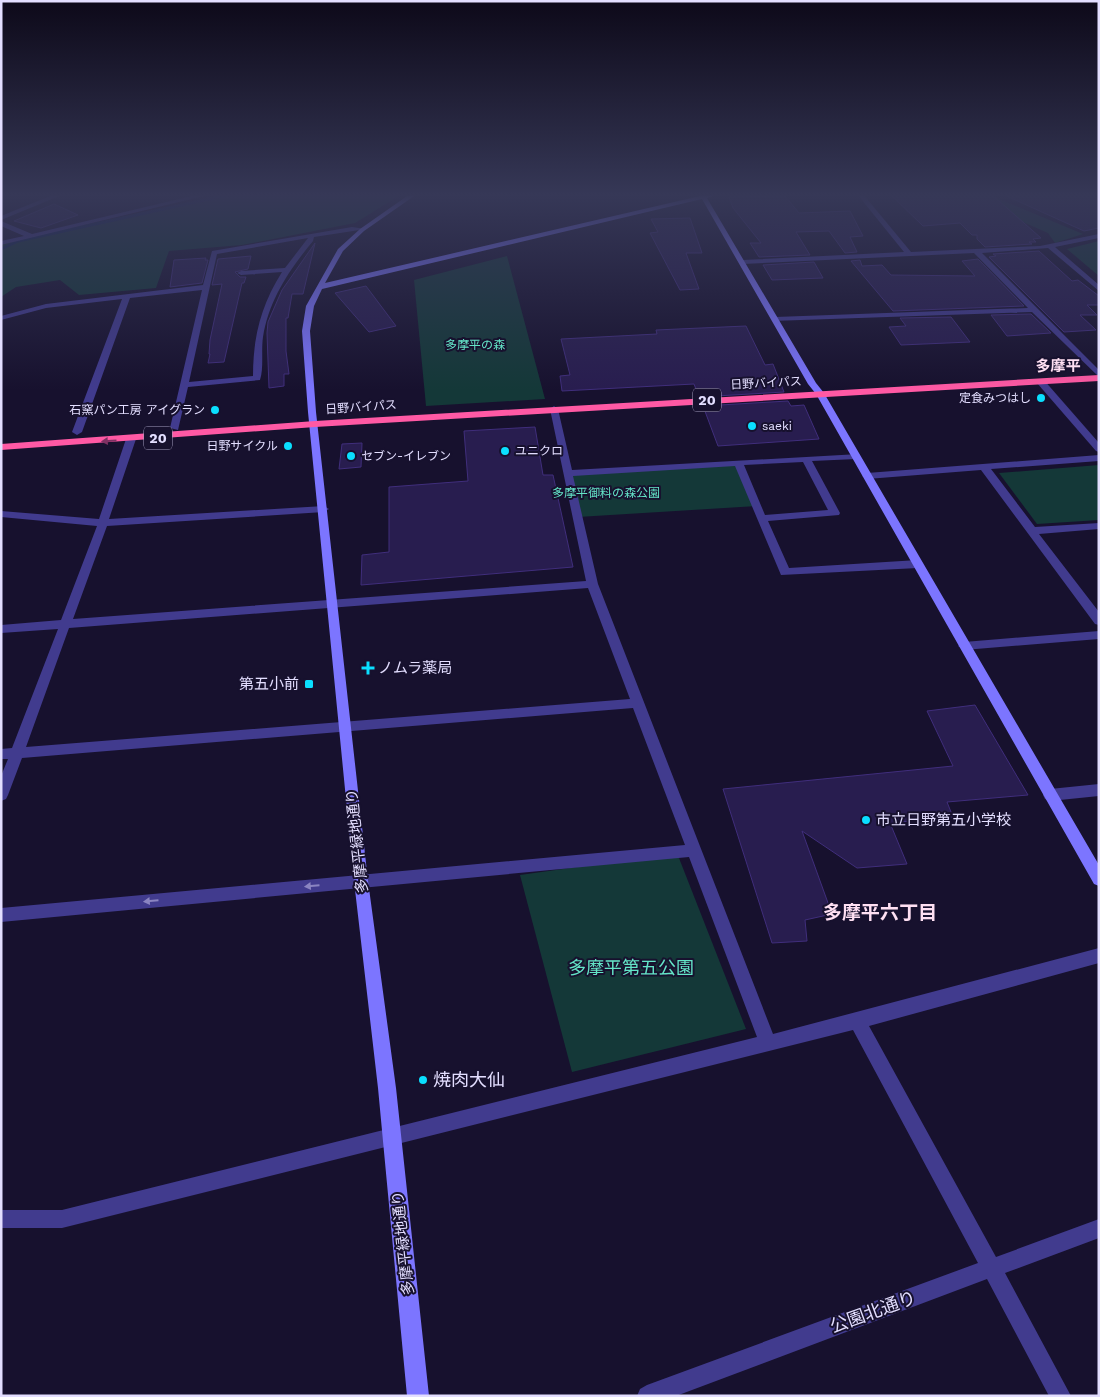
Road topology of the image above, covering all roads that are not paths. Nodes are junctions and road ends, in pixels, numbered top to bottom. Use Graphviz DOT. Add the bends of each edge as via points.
graph roads {
  1 [pos="212,259"];
  2 [pos="295,259"];
  3 [pos="335,259"];
  4 [pos="435,259"];
  5 [pos="741,259"];
  6 [pos="801,259"];
  7 [pos="983,259"];
  8 [pos="1065,259"];
  9 [pos="743,262"];
  10 [pos="286,270"];
  11 [pos="241,273"];
  12 [pos="206,286"];
  13 [pos="319,287"];
  14 [pos="1099,289"];
  15 [pos="127,296"];
  16 [pos="1033,310"];
  17 [pos="1,318"];
  18 [pos="775,320"];
  19 [pos="1099,377"];
  20 [pos="1040,381"];
  21 [pos="184,384"];
  22 [pos="820,393"];
  23 [pos="554,409"];
  24 [pos="315,424"];
  25 [pos="175,428"];
  26 [pos="77,432"];
  27 [pos="1,437"];
  28 [pos="131,439"];
  29 [pos="1,447"];
  30 [pos="1099,450"];
  31 [pos="856,456"];
  32 [pos="1099,458"];
  33 [pos="806,459"];
  34 [pos="738,463"];
  35 [pos="984,467"];
  36 [pos="568,472"];
  37 [pos="867,476"];
  38 [pos="324,509"];
  39 [pos="1,514"];
  40 [pos="762,518"];
  41 [pos="103,523"];
  42 [pos="1099,526"];
  43 [pos="1032,531"];
  44 [pos="918,564"];
  45 [pos="592,584"];
  46 [pos="333,604"];
  47 [pos="1099,621"];
  48 [pos="65,624"];
  49 [pos="1,629"];
  50 [pos="1099,635"];
  51 [pos="964,646"];
  52 [pos="637,702"];
  53 [pos="346,726"];
  54 [pos="17,753"];
  55 [pos="1,754"];
  56 [pos="1099,790"];
  57 [pos="1,795"];
  58 [pos="1050,795"];
  59 [pos="694,850"];
  60 [pos="1099,879"];
  61 [pos="361,881"];
  62 [pos="1,915"];
  63 [pos="1099,955"];
  64 [pos="856,1021"];
  65 [pos="768,1043"];
  66 [pos="392,1136"];
  67 [pos="1,1219"];
  68 [pos="1099,1228"];
  69 [pos="992,1268"];
  70 [pos="418,1396"];
  71 [pos="647,1396"];
  72 [pos="1061,1396"];
  1 -- 12 [label="street"];
  2 -- 10 [label="street"];
  3 -- 13 [label="street, 多摩平緑地通り"];
  4 -- 13 [label="street"];
  5 -- 9 [label="street"];
  6 -- 9 [label="street"];
  7 -- 16 [label="street"];
  8 -- 14 [label="street"];
  9 -- 18 [label="street"];
  10 -- 11 [label="street"];
  10 -- 21 [label="street" via="269,300 260,326 257,378"];
  12 -- 15 [label="street"];
  12 -- 21 [label="street"];
  13 -- 24 [label="street, 多摩平緑地通り" via="310,306 306,331"];
  15 -- 17 [label="street" via="46,306"];
  15 -- 26 [label="street"];
  16 -- 18 [label="street"];
  16 -- 19 [label="street"];
  18 -- 22 [label="street"];
  19 -- 20 [label="highway, 日野バイパス / 20"];
  20 -- 22 [label="highway, 日野バイパス / 20"];
  20 -- 30 [label="street"];
  21 -- 25 [label="street"];
  22 -- 23 [label="highway, 日野バイパス / 20"];
  22 -- 31 [label="street"];
  23 -- 24 [label="highway, 日野バイパス / 20"];
  23 -- 36 [label="street"];
  24 -- 25 [label="highway, 日野バイパス / 20"];
  24 -- 28 [label="highway, 日野バイパス / 20"];
  24 -- 38 [label="street, 多摩平緑地通り"];
  25 -- 26 [label="highway, 日野バイパス / 20"];
  26 -- 27 [label="highway, 日野バイパス / 20"];
  28 -- 29 [label="highway, 日野バイパス / 20, one-way"];
  28 -- 41 [label="street"];
  31 -- 33 [label="street"];
  31 -- 37 [label="street"];
  32 -- 35 [label="street"];
  33 -- 34 [label="street"];
  33 -- 40 [label="street" via="836,513"];
  34 -- 36 [label="street"];
  34 -- 40 [label="street"];
  35 -- 37 [label="street"];
  35 -- 43 [label="street"];
  36 -- 45 [label="street"];
  37 -- 44 [label="street"];
  38 -- 41 [label="street"];
  38 -- 46 [label="street, 多摩平緑地通り"];
  39 -- 41 [label="street"];
  40 -- 44 [label="street" via="785,572"];
  41 -- 48 [label="street"];
  42 -- 43 [label="street"];
  43 -- 47 [label="street"];
  44 -- 51 [label="street"];
  45 -- 46 [label="street"];
  45 -- 52 [label="street"];
  46 -- 48 [label="street"];
  46 -- 53 [label="street, 多摩平緑地通り"];
  48 -- 49 [label="street"];
  48 -- 54 [label="street"];
  50 -- 51 [label="street"];
  51 -- 58 [label="street"];
  52 -- 53 [label="street"];
  52 -- 59 [label="street"];
  53 -- 54 [label="street"];
  53 -- 61 [label="street, 多摩平緑地通り"];
  54 -- 55 [label="street"];
  54 -- 57 [label="street"];
  56 -- 58 [label="street"];
  58 -- 60 [label="street"];
  59 -- 61 [label="street"];
  59 -- 65 [label="street"];
  61 -- 62 [label="street, one-way"];
  61 -- 66 [label="street, 多摩平緑地通り"];
  63 -- 64 [label="street"];
  64 -- 65 [label="street"];
  64 -- 69 [label="street"];
  65 -- 66 [label="street"];
  66 -- 67 [label="street" via="62,1219"];
  66 -- 70 [label="street, 多摩平緑地通り"];
  68 -- 69 [label="street, 公園北通り"];
  69 -- 71 [label="street, 公園北通り"];
  69 -- 72 [label="street"];
}
